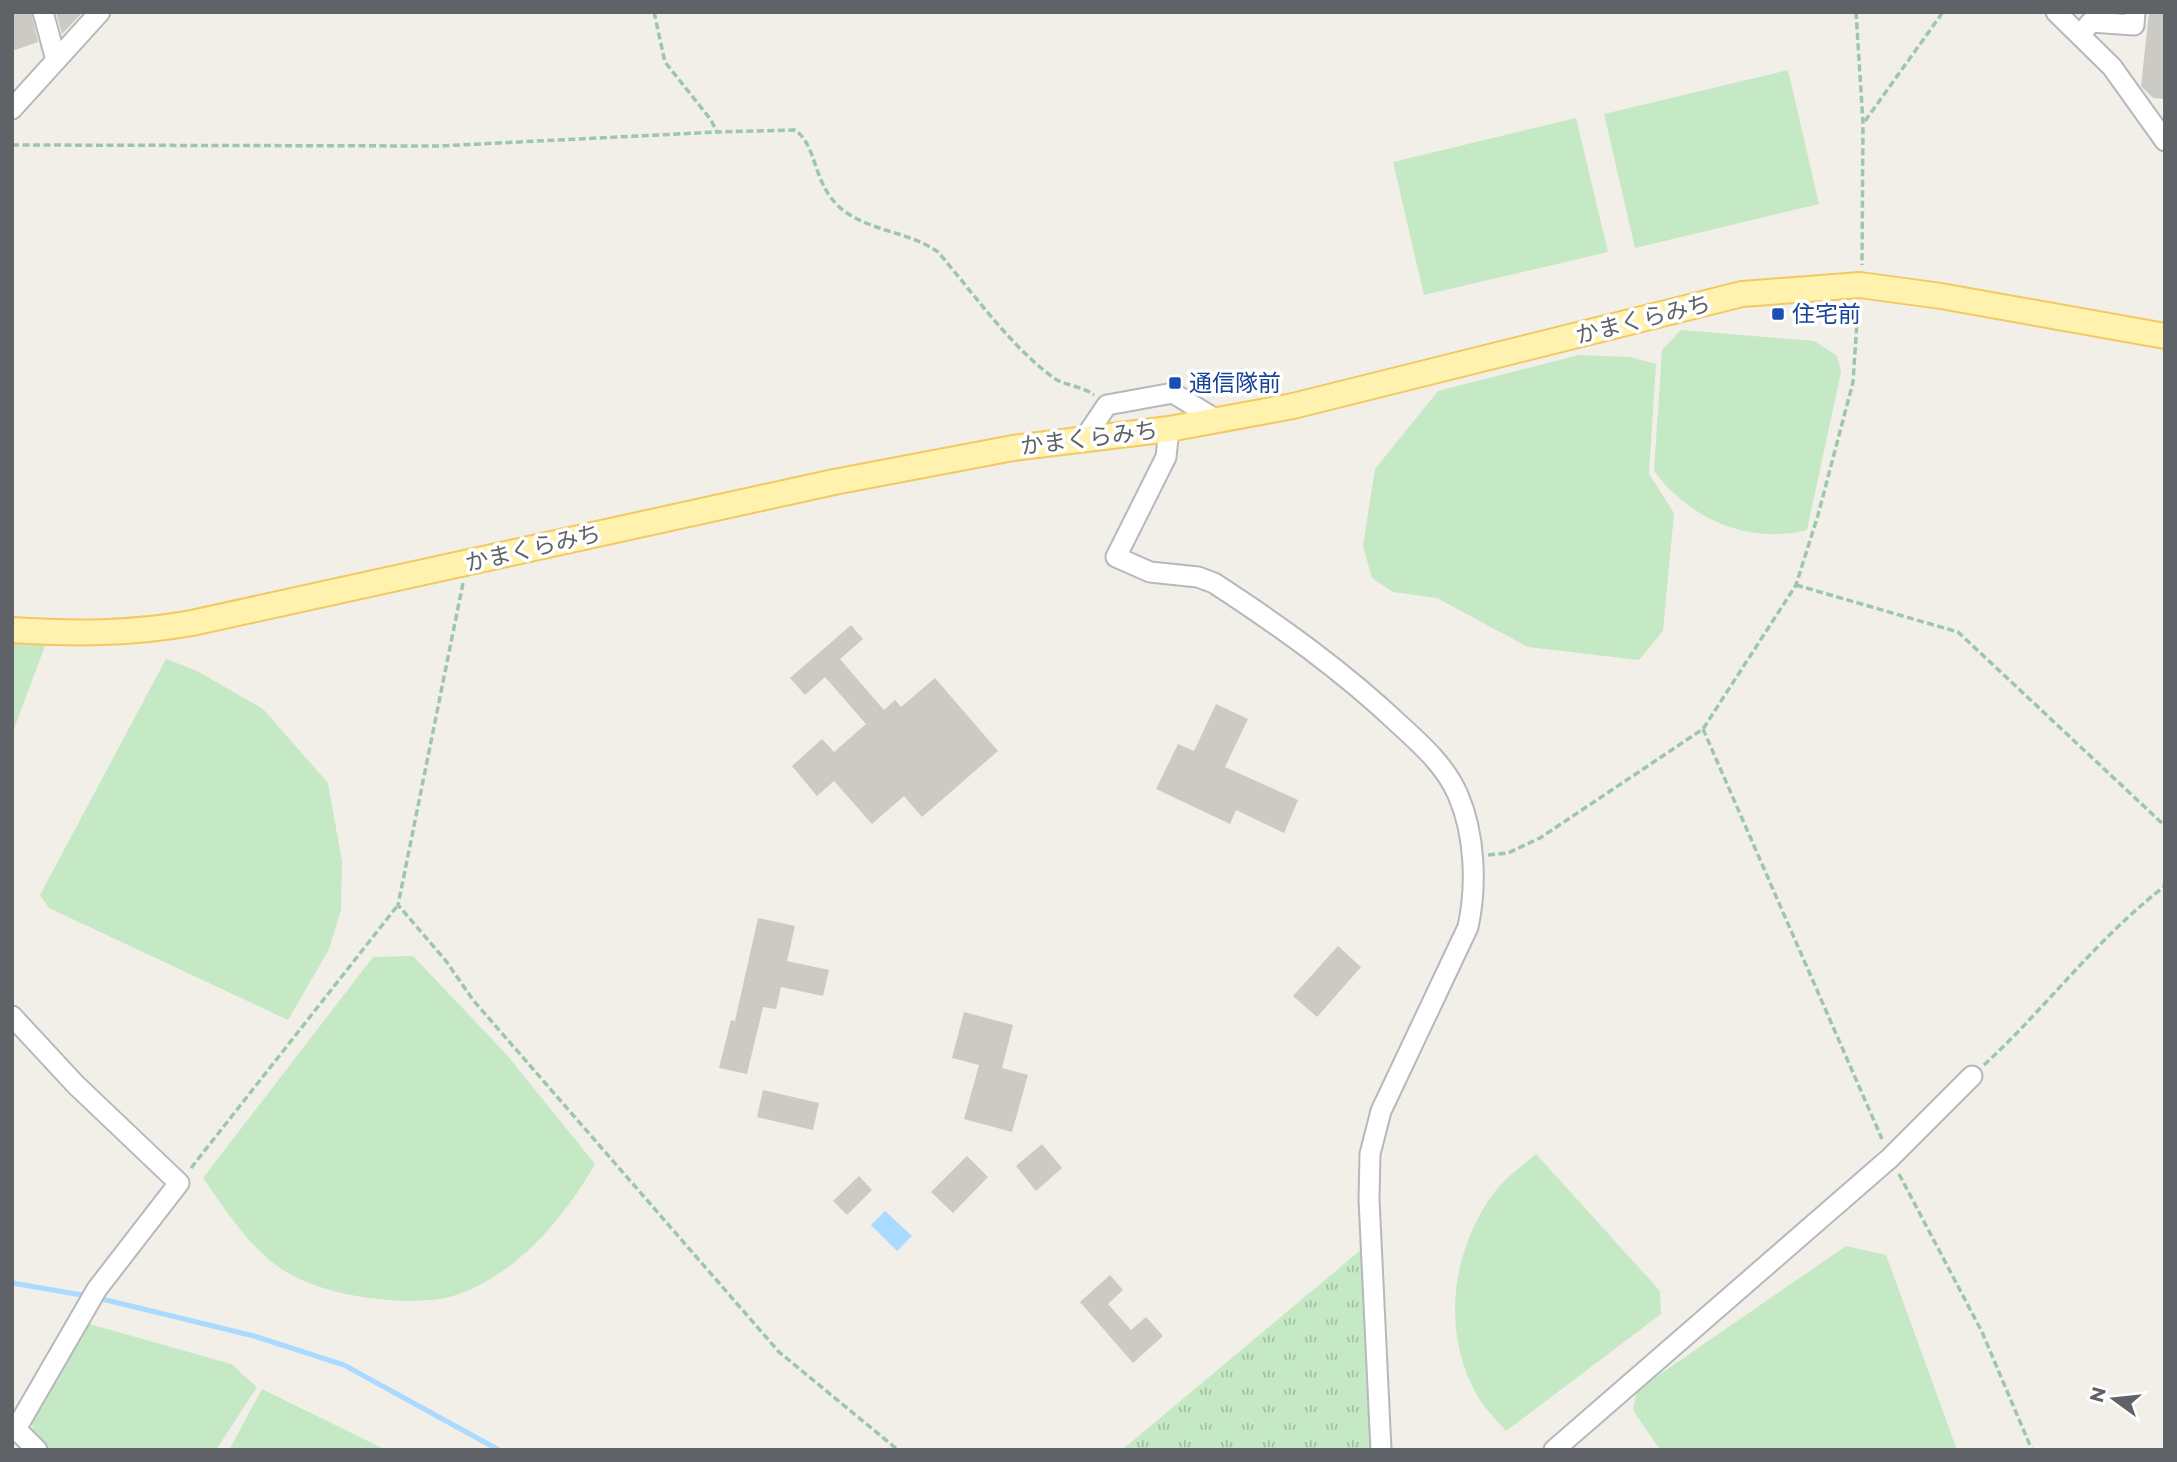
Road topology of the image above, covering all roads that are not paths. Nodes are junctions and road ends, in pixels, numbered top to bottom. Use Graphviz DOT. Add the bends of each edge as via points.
graph roads {
  1 [pos="43,12"];
  2 [pos="2056,12"];
  3 [pos="2135,12"];
  4 [pos="98,13"];
  5 [pos="2088,23"];
  6 [pos="56,60"];
  7 [pos="12,109"];
  8 [pos="2165,141"];
  9 [pos="2165,336"];
  10 [pos="1217,420"];
  11 [pos="1169,429"];
  12 [pos="1084,439"];
  13 [pos="12,630"];
  14 [pos="12,1016"];
  15 [pos="1972,1076"];
  16 [pos="37,1450"];
  17 [pos="1381,1450"];
  18 [pos="1554,1450"];
  1 -- 6 [label="street"];
  2 -- 5 [label="street"];
  3 -- 5 [label="street" via="2134,25"];
  4 -- 6 [label="street"];
  5 -- 8 [label="street" via="2112,67"];
  6 -- 7 [label="street"];
  9 -- 10 [label="main road, かまくらみち" via="1901,290 1860,285 1800,287 1742,294 1370,388"];
  10 -- 11 [label="main road, かまくらみち"];
  10 -- 12 [label="street" via="1172,393 1107,405"];
  11 -- 12 [label="main road, かまくらみち"];
  11 -- 17 [label="street" via="1166,457 1116,558 1150,572 1214,583 1272,620 1375,702 1445,771 1464,809 1472,856 1472,901 1465,936 1381,1111 1370,1154"];
  12 -- 13 [label="main road, かまくらみち" via="834,482 144,631 82,635"];
  14 -- 16 [label="street" via="76,1085 179,1183 97,1289 16,1429"];
  15 -- 18 [label="street" via="1890,1158"];
}
